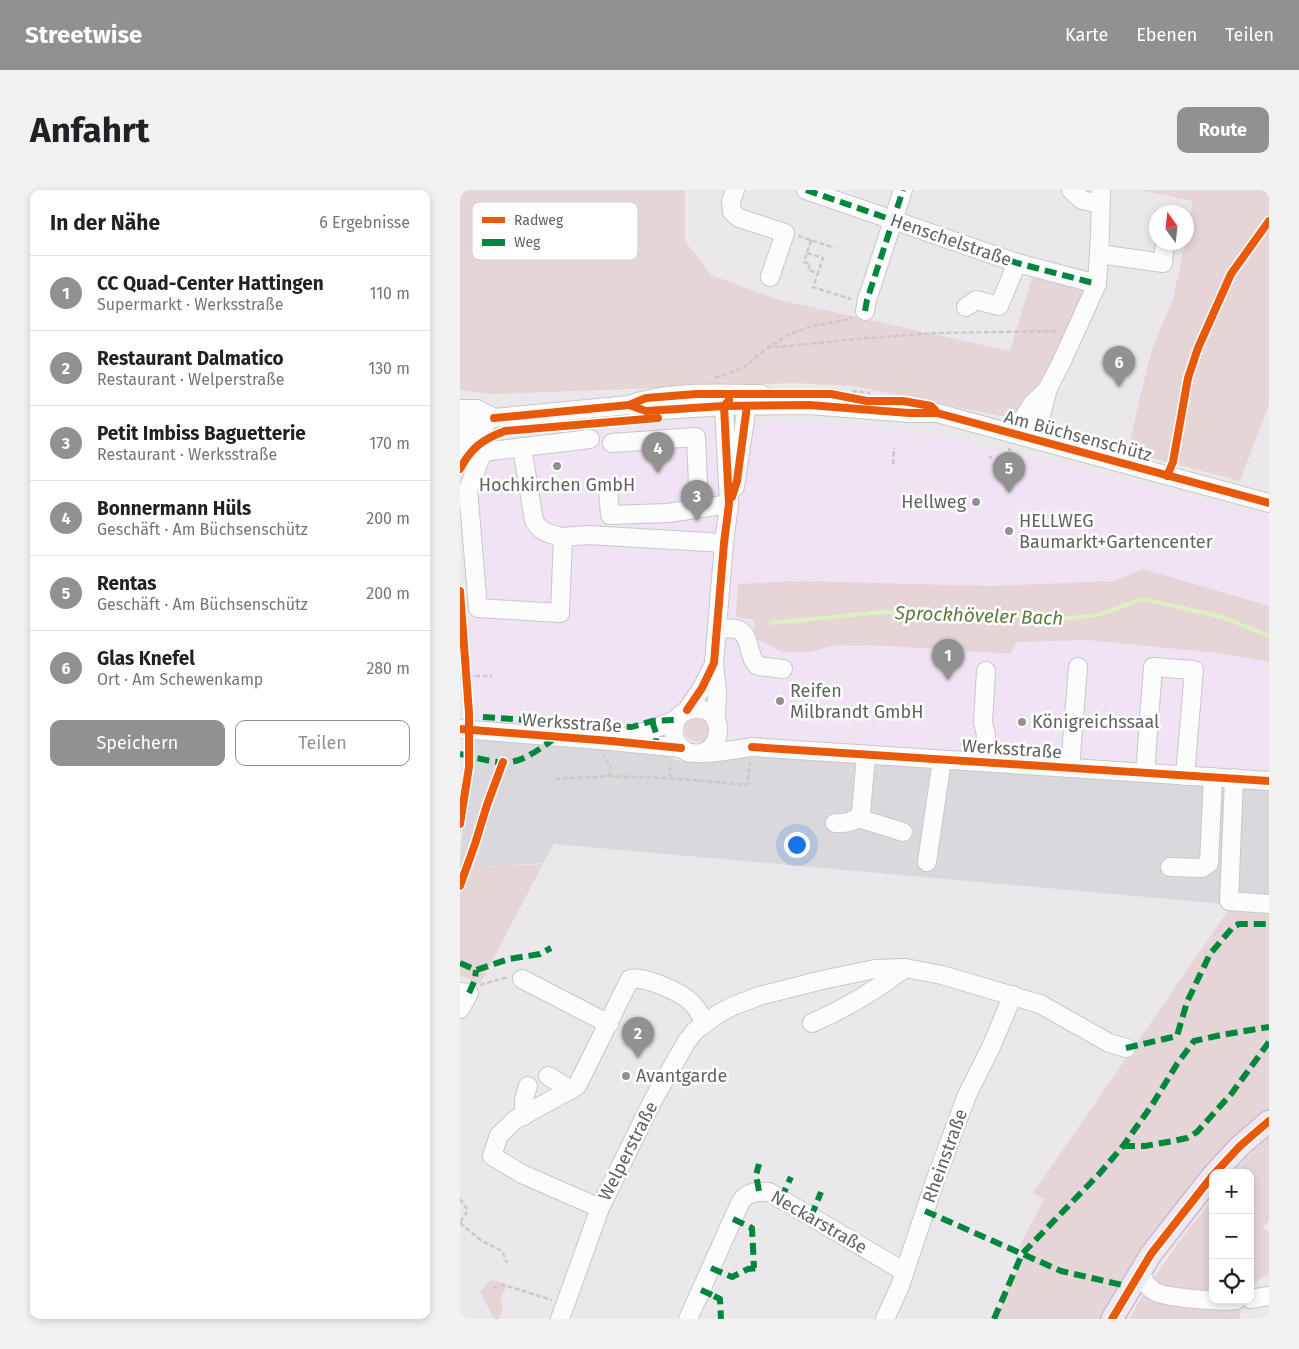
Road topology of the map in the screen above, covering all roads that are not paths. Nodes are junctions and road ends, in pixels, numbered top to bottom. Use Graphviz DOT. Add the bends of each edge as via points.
graph roads {
  1 [pos="735,190"];
  2 [pos="806,190"];
  3 [pos="903,190"];
  4 [pos="1071,190"];
  5 [pos="1100,197"];
  6 [pos="893,220"];
  7 [pos="1164,250"];
  8 [pos="1099,254"];
  9 [pos="1017,263"];
  10 [pos="770,277"];
  11 [pos="1097,284"];
  12 [pos="865,307"];
  13 [pos="966,307"];
  14 [pos="1048,388"];
  15 [pos="729,400"];
  16 [pos="629,405"];
  17 [pos="747,406"];
  18 [pos="460,409"];
  19 [pos="937,413"];
  20 [pos="494,418"];
  21 [pos="460,426"];
  22 [pos="1013,434"];
  23 [pos="590,439"];
  24 [pos="1035,439"];
  25 [pos="612,443"];
  26 [pos="522,447"];
  27 [pos="460,448"];
  28 [pos="608,490"];
  29 [pos="1269,503"];
  30 [pos="729,504"];
  31 [pos="699,508"];
  32 [pos="563,537"];
  33 [pos="724,543"];
  34 [pos="717,628"];
  35 [pos="714,663"];
  36 [pos="1078,668"];
  37 [pos="783,669"];
  38 [pos="986,671"];
  39 [pos="681,715"];
  40 [pos="717,723"];
  41 [pos="460,729"];
  42 [pos="606,747"];
  43 [pos="676,747"];
  44 [pos="752,747"];
  45 [pos="705,752"];
  46 [pos="866,754"];
  47 [pos="942,760"];
  48 [pos="984,762"];
  49 [pos="1070,768"];
  50 [pos="1145,773"];
  51 [pos="1185,776"];
  52 [pos="1213,777"];
  53 [pos="1234,778"];
  54 [pos="1269,781"];
  55 [pos="858,818"];
  56 [pos="835,823"];
  57 [pos="903,832"];
  58 [pos="927,862"];
  59 [pos="1170,867"];
  60 [pos="1269,904"];
  61 [pos="905,968"];
  62 [pos="522,979"];
  63 [pos="469,990"];
  64 [pos="1013,996"];
  65 [pos="460,1008"];
  66 [pos="705,1022"];
  67 [pos="812,1023"];
  68 [pos="609,1024"];
  69 [pos="1126,1048"];
  70 [pos="548,1076"];
  71 [pos="528,1086"];
  72 [pos="571,1090"];
  73 [pos="524,1116"];
  74 [pos="1269,1121"];
  75 [pos="1219,1169"];
  76 [pos="1209,1180"];
  77 [pos="600,1208"];
  78 [pos="905,1272"];
  79 [pos="1140,1272"];
  80 [pos="1269,1296"];
  81 [pos="1254,1298"];
  82 [pos="1209,1300"];
  83 [pos="563,1311"];
  84 [pos="688,1319"];
  85 [pos="885,1319"];
  86 [pos="1112,1319"];
  1 -- 10 [label="street" via="732,212 739,218 785,233"];
  2 -- 6 [label="street, Henschelstraße"];
  3 -- 6 [label="street"];
  4 -- 5 [label="street" via="1082,200"];
  5 -- 8 [label="street"];
  6 -- 9 [label="street, Henschelstraße"];
  6 -- 12 [label="street"];
  7 -- 8 [label="street" via="1163,262"];
  8 -- 11 [label="street"];
  9 -- 11 [label="street, Henschelstraße"];
  9 -- 13 [label="street" via="999,306 976,300"];
  11 -- 14 [label="street"];
  14 -- 22 [label="street" via="1033,403"];
  14 -- 24 [label="street"];
  15 -- 16 [label="street, Am Büchsenschütz" via="646,411"];
  15 -- 16 [label="street, Am Büchsenschütz" via="696,394 646,398"];
  15 -- 17 [label="street, Am Büchsenschütz"];
  15 -- 19 [label="street, Am Büchsenschütz" via="831,394 867,401 903,401 931,406"];
  15 -- 30 [label="street"];
  16 -- 20 [label="street, Am Büchsenschütz"];
  17 -- 19 [label="street, Am Büchsenschütz" via="809,404"];
  17 -- 30 [label="street" via="737,481"];
  18 -- 20 [label="street, Am Büchsenschütz" via="477,410"];
  19 -- 22 [label="street, Am Büchsenschütz"];
  20 -- 21 [label="street, Am Büchsenschütz"];
  20 -- 27 [label="street"];
  22 -- 24 [label="street, Am Büchsenschütz"];
  23 -- 26 [label="street"];
  24 -- 29 [label="street, Am Büchsenschütz"];
  25 -- 31 [label="street" via="696,437"];
  26 -- 32 [label="street" via="534,521 546,534"];
  26 -- 32 [label="street" via="483,452 468,489 478,608 560,613"];
  28 -- 31 [label="street" via="610,515 668,513"];
  30 -- 31 [label="street"];
  30 -- 33 [label="street"];
  32 -- 33 [label="street"];
  33 -- 34 [label="street"];
  34 -- 35 [label="street"];
  34 -- 37 [label="street" via="740,631 758,666"];
  35 -- 39 [label="street" via="702,688"];
  35 -- 40 [label="street"];
  36 -- 49 [label="street"];
  38 -- 48 [label="street"];
  39 -- 40 [label="street, Werksstraße" via="693,708 706,711"];
  39 -- 42 [label="street, Werksstraße"];
  39 -- 43 [label="street" via="673,734"];
  40 -- 44 [label="street, Werksstraße"];
  40 -- 45 [label="street" via="716,742"];
  41 -- 42 [label="street, Werksstraße"];
  42 -- 43 [label="street, Werksstraße"];
  43 -- 45 [label="street, Werksstraße" via="692,753"];
  44 -- 45 [label="street, Werksstraße"];
  44 -- 46 [label="street, Werksstraße"];
  46 -- 47 [label="street, Werksstraße"];
  46 -- 55 [label="street"];
  47 -- 48 [label="street, Werksstraße"];
  47 -- 58 [label="street"];
  48 -- 49 [label="street, Werksstraße"];
  49 -- 50 [label="street, Werksstraße"];
  50 -- 51 [label="street, Werksstraße"];
  50 -- 51 [label="street" via="1154,667 1194,670"];
  51 -- 52 [label="street, Werksstraße"];
  52 -- 53 [label="street, Werksstraße"];
  52 -- 59 [label="street" via="1209,863 1202,868"];
  53 -- 54 [label="street, Werksstraße"];
  53 -- 60 [label="street" via="1229,901"];
  55 -- 56 [label="street"];
  55 -- 57 [label="street"];
  61 -- 64 [label="street" via="942,975"];
  61 -- 66 [label="street, Welperstraße" via="875,969 759,996"];
  61 -- 67 [label="street" via="855,1003"];
  62 -- 68 [label="street"];
  63 -- 65 [label="street"];
  64 -- 69 [label="street" via="1040,1004 1109,1043"];
  64 -- 78 [label="street, Rheinstraße" via="967,1096"];
  66 -- 68 [label="street" via="692,1003 656,984 636,978 630,979"];
  66 -- 77 [label="street, Welperstraße" via="682,1050 653,1100"];
  68 -- 72 [label="street" via="577,1086"];
  70 -- 72 [label="street"];
  71 -- 73 [label="street"];
  72 -- 73 [label="street"];
  73 -- 77 [label="street" via="499,1135 492,1156 522,1174"];
  74 -- 75 [label="main road"];
  76 -- 79 [label="main road"];
  77 -- 83 [label="street, Welperstraße"];
  78 -- 84 [label="street, Neckarstraße" via="769,1192 758,1191 746,1195 741,1202"];
  78 -- 85 [label="street, Rheinstraße"];
  79 -- 82 [label="street" via="1144,1282 1155,1292"];
  79 -- 86 [label="main road"];
  80 -- 81 [label="street"];
}
